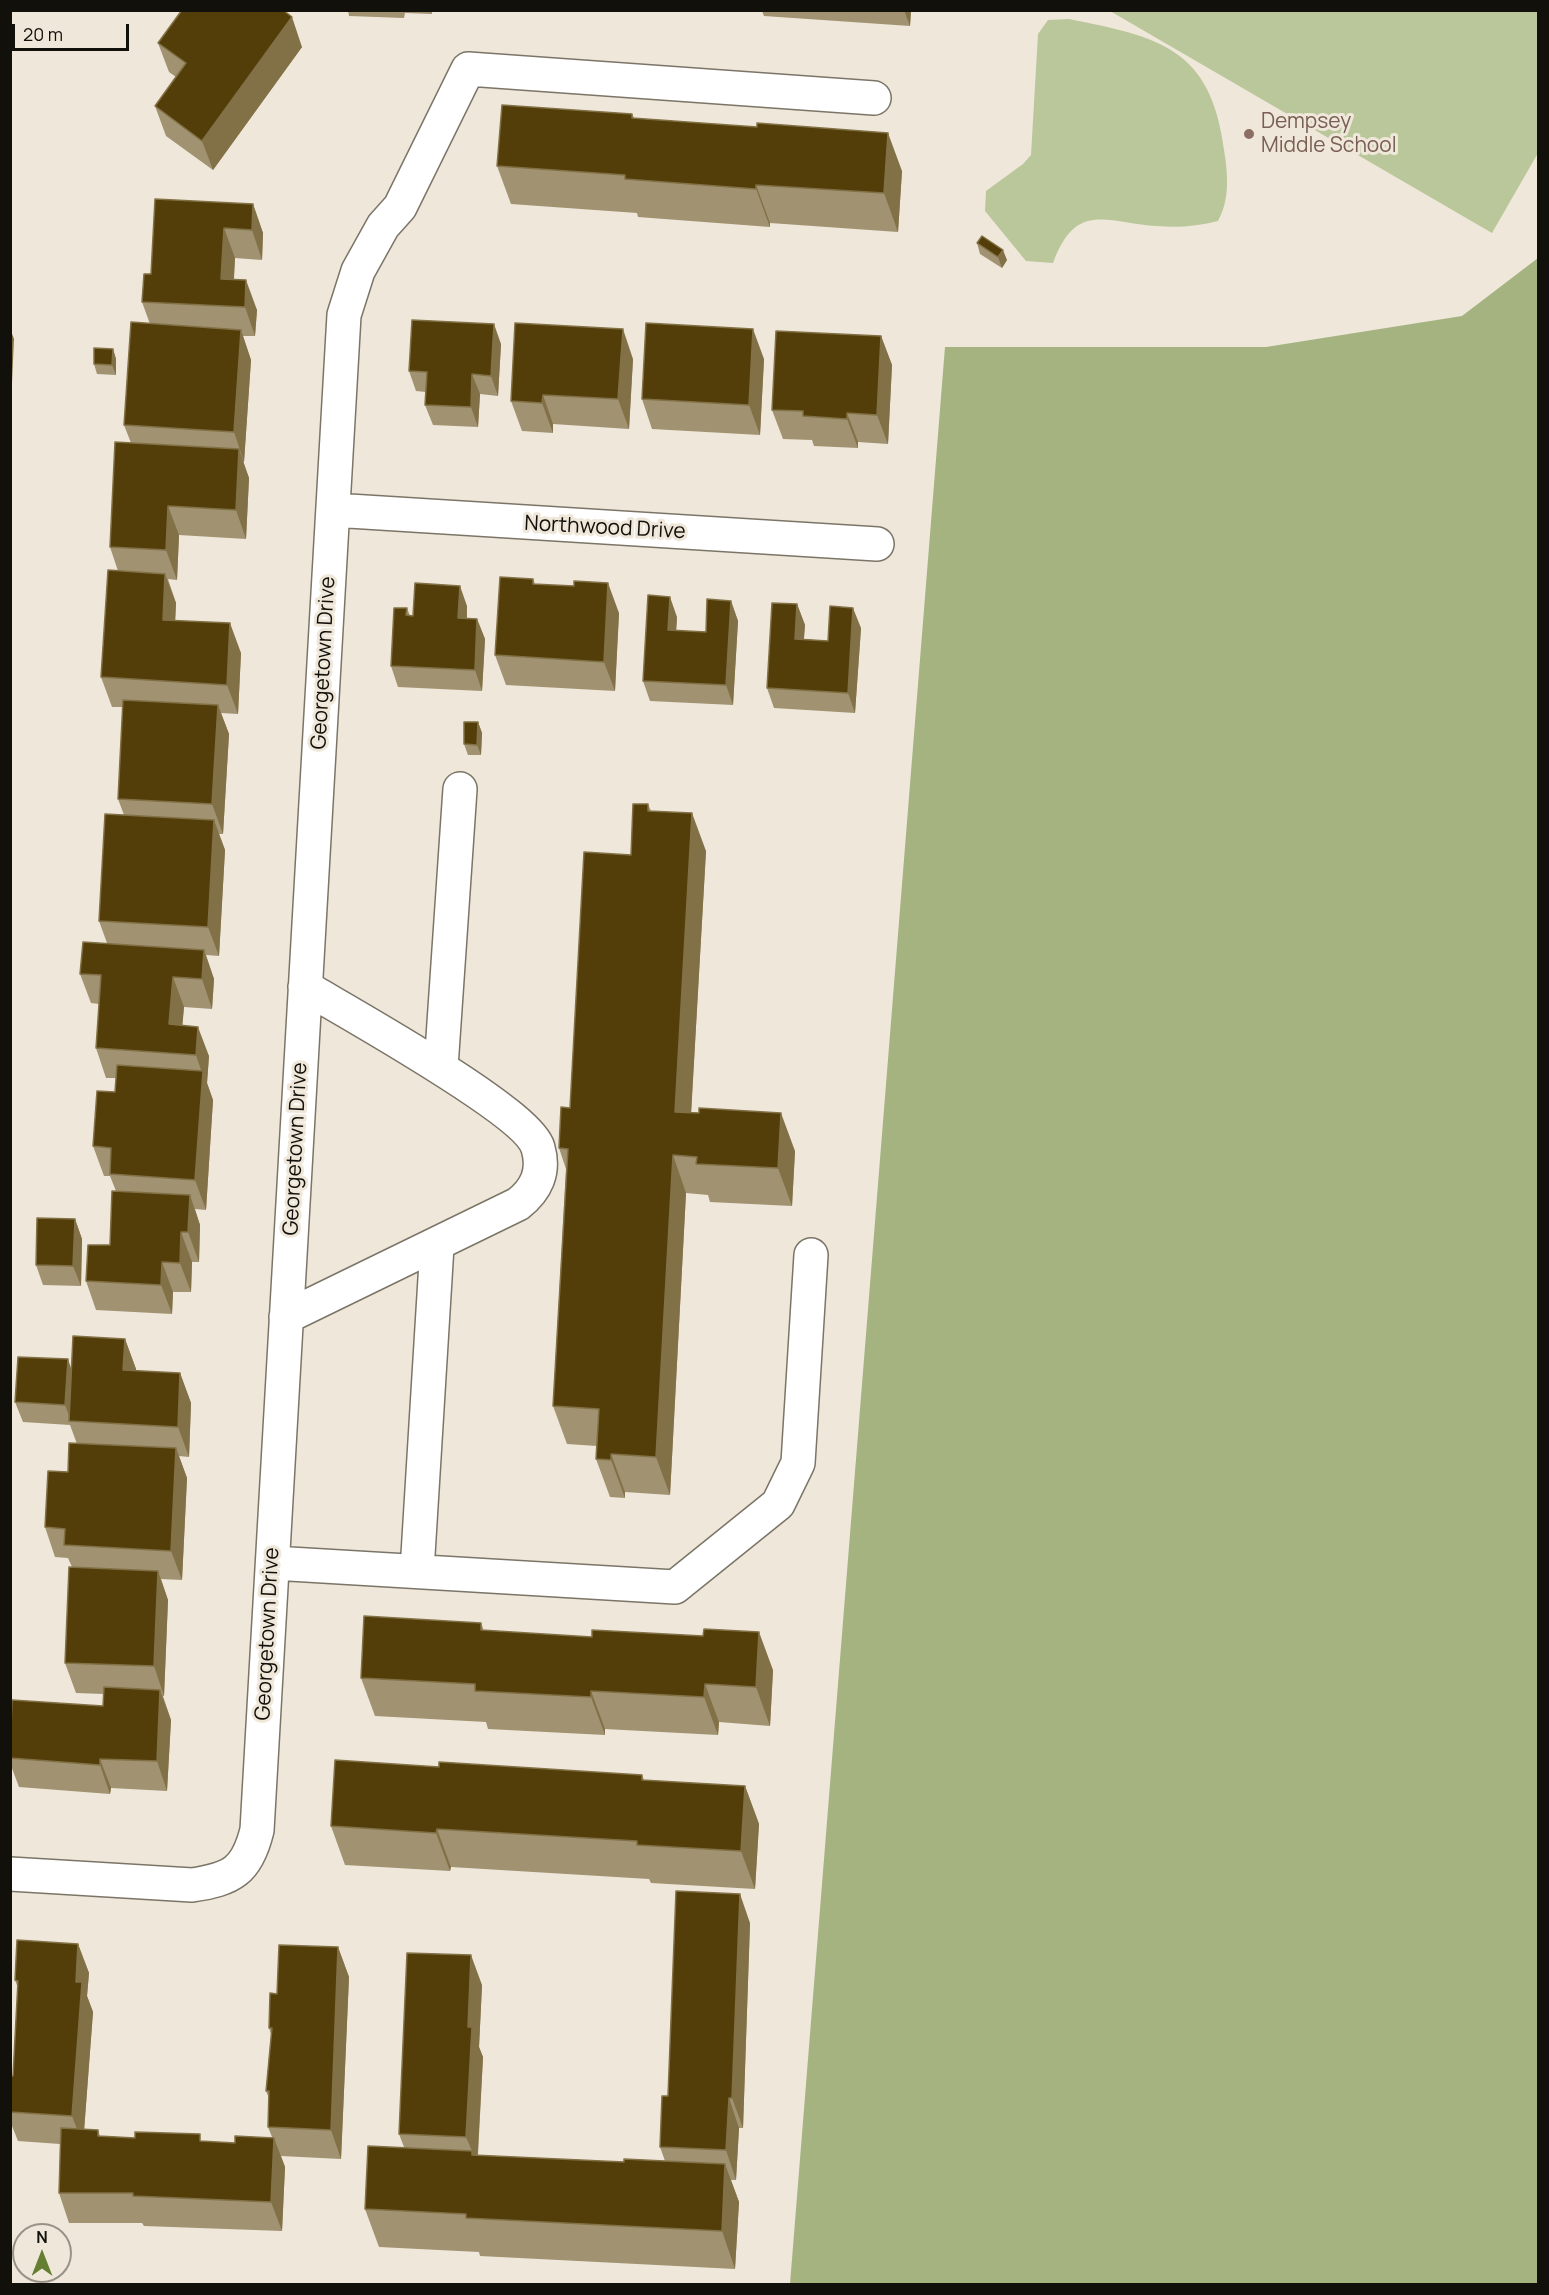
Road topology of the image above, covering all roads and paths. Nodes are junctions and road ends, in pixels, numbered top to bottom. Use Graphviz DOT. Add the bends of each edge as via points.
graph roads {
  1 [pos="874,98"];
  2 [pos="333,510"];
  3 [pos="877,544"];
  4 [pos="460,789"];
  5 [pos="305,987"];
  6 [pos="441,1067"];
  7 [pos="436,1246"];
  8 [pos="811,1255"];
  9 [pos="286,1317"];
  10 [pos="273,1563"];
  11 [pos="417,1571"];
  12 [pos="10,1874"];
  1 -- 2 [label="street, Georgetown Drive" via="468,69 400,207 383,226 358,271 344,315"];
  2 -- 3 [label="street, Northwood Drive"];
  2 -- 5 [label="street, Georgetown Drive"];
  4 -- 6 [label="street"];
  5 -- 6 [label="street"];
  5 -- 9 [label="street, Georgetown Drive"];
  6 -- 7 [label="street" via="527,1131 538,1147 540,1169 534,1192 518,1204"];
  7 -- 9 [label="street"];
  7 -- 11 [label="street"];
  8 -- 11 [label="street" via="798,1463 778,1504 675,1587"];
  9 -- 10 [label="street, Georgetown Drive"];
  10 -- 11 [label="street"];
  10 -- 12 [label="street, Georgetown Drive" via="257,1830 252,1850 242,1866 220,1881 192,1885"];
}
